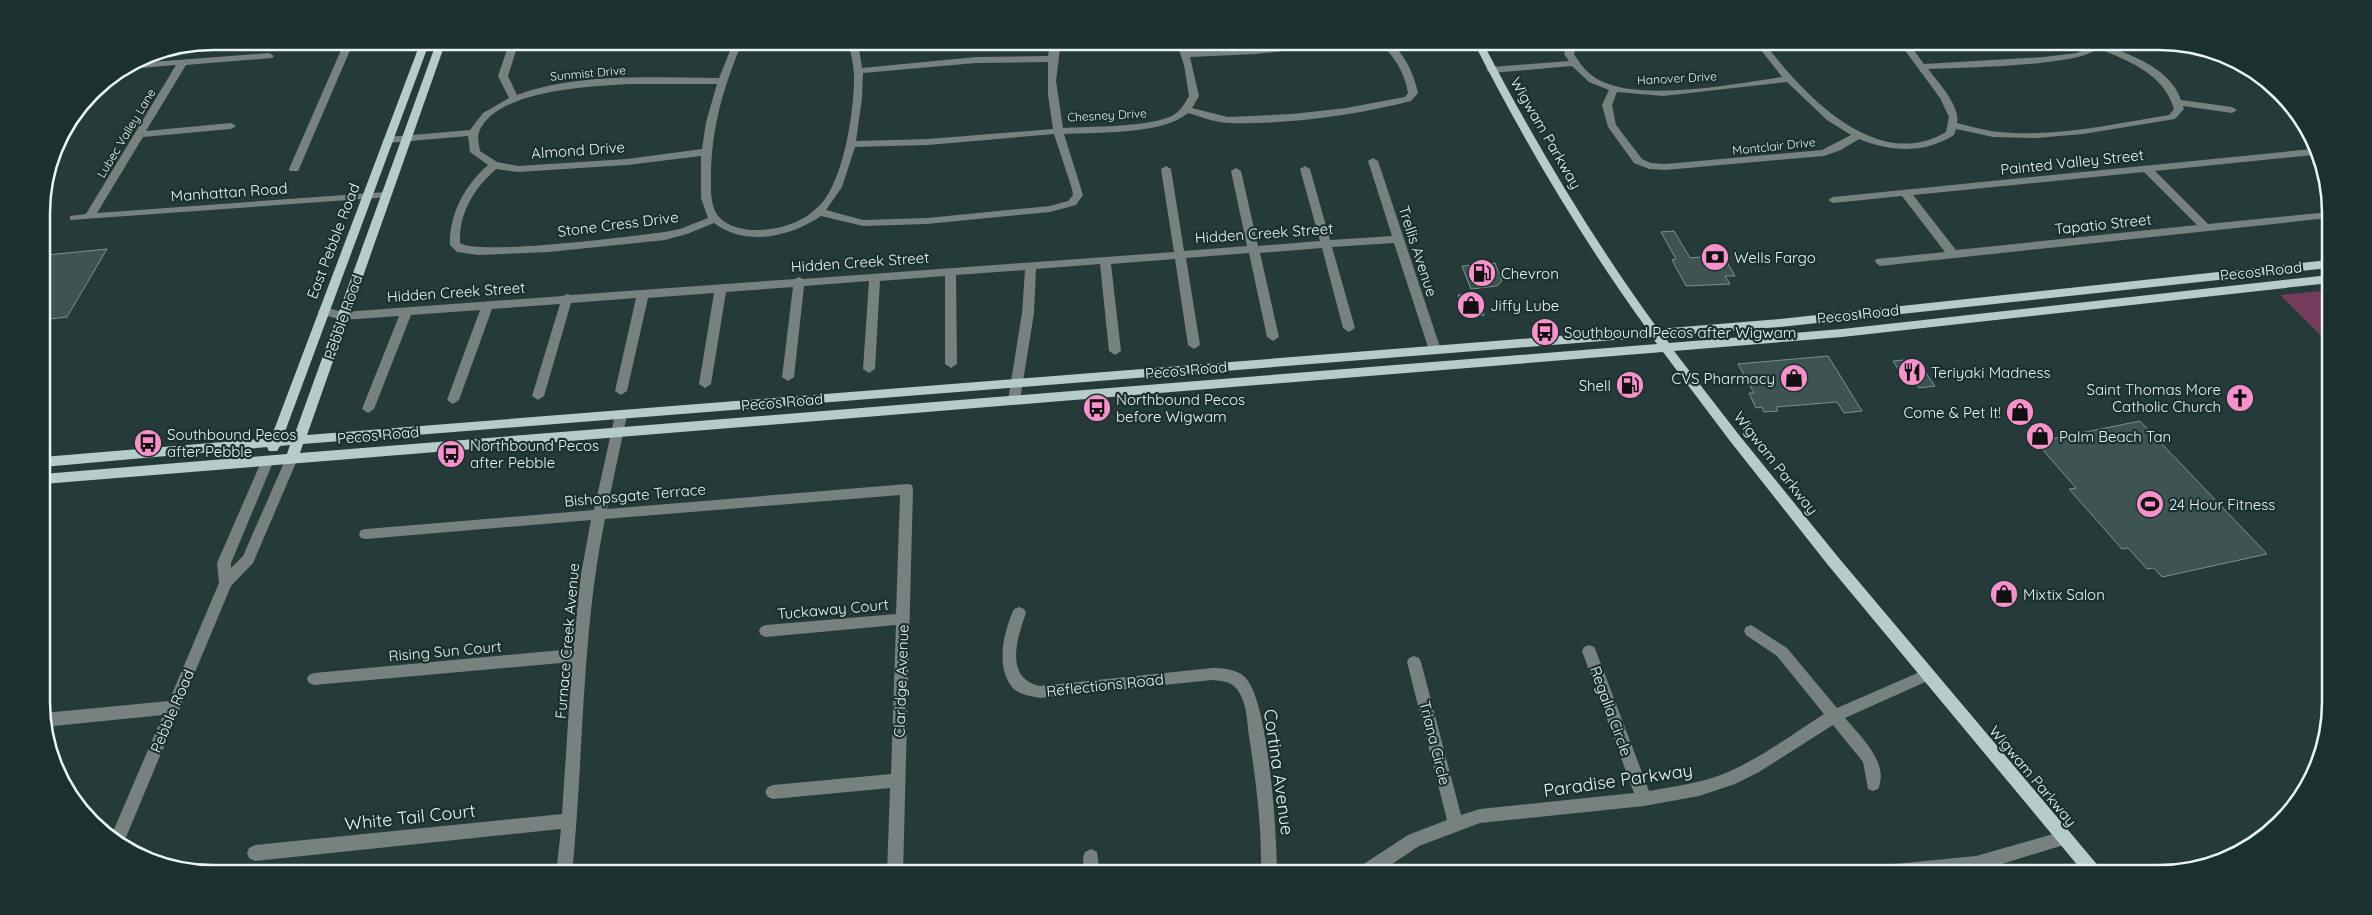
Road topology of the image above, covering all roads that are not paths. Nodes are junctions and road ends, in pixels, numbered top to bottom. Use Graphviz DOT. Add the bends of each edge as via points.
graph roads {
  1 [pos="346,50"];
  2 [pos="423,50"];
  3 [pos="439,50"];
  4 [pos="512,50"];
  5 [pos="735,50"];
  6 [pos="854,50"];
  7 [pos="1054,50"];
  8 [pos="1183,50"];
  9 [pos="1265,50"];
  10 [pos="1394,50"];
  11 [pos="1481,50"];
  12 [pos="1571,50"];
  13 [pos="1766,50"];
  14 [pos="1909,50"];
  15 [pos="2092,50"];
  16 [pos="2112,50"];
  17 [pos="1185,54"];
  18 [pos="269,56"];
  19 [pos="1053,59"];
  20 [pos="183,62"];
  21 [pos="1574,63"];
  22 [pos="146,65"];
  23 [pos="1923,67"];
  24 [pos="1491,70"];
  25 [pos="858,71"];
  26 [pos="1790,79"];
  27 [pos="721,81"];
  28 [pos="1614,88"];
  29 [pos="514,98"];
  30 [pos="2178,102"];
  31 [pos="1186,109"];
  32 [pos="2232,110"];
  33 [pos="1952,125"];
  34 [pos="231,126"];
  35 [pos="1059,131"];
  36 [pos="473,133"];
  37 [pos="141,134"];
  38 [pos="1858,136"];
  39 [pos="406,138"];
  40 [pos="388,140"];
  41 [pos="850,144"];
  42 [pos="706,152"];
  43 [pos="2310,152"];
  44 [pos="1373,161"];
  45 [pos="494,165"];
  46 [pos="294,168"];
  47 [pos="1166,169"];
  48 [pos="1305,169"];
  49 [pos="2147,169"];
  50 [pos="1236,171"];
  51 [pos="1906,194"];
  52 [pos="386,195"];
  53 [pos="367,196"];
  54 [pos="1832,200"];
  55 [pos="819,212"];
  56 [pos="2322,216"];
  57 [pos="89,217"];
  58 [pos="74,218"];
  59 [pos="715,219"];
  60 [pos="2206,228"];
  61 [pos="1398,239"];
  62 [pos="1326,244"];
  63 [pos="1254,249"];
  64 [pos="1180,254"];
  65 [pos="1953,254"];
  66 [pos="1105,260"];
  67 [pos="1880,262"];
  68 [pos="1031,265"];
  69 [pos="2322,265"];
  70 [pos="950,271"];
  71 [pos="874,276"];
  72 [pos="2322,280"];
  73 [pos="799,281"];
  74 [pos="722,287"];
  75 [pos="2072,292"];
  76 [pos="643,293"];
  77 [pos="568,298"];
  78 [pos="488,304"];
  79 [pos="2083,306"];
  80 [pos="407,310"];
  81 [pos="324,312"];
  82 [pos="343,316"];
  83 [pos="1349,328"];
  84 [pos="1656,332"];
  85 [pos="1272,337"];
  86 [pos="1194,345"];
  87 [pos="1666,348"];
  88 [pos="1435,350"];
  89 [pos="1115,351"];
  90 [pos="1384,354"];
  91 [pos="951,364"];
  92 [pos="868,369"];
  93 [pos="1389,370"];
  94 [pos="788,377"];
  95 [pos="705,384"];
  96 [pos="1017,384"];
  97 [pos="621,391"];
  98 [pos="538,396"];
  99 [pos="454,400"];
  100 [pos="1014,400"];
  101 [pos="368,408"];
  102 [pos="621,415"];
  103 [pos="618,432"];
  104 [pos="280,447"];
  105 [pos="292,458"];
  106 [pos="50,462"];
  107 [pos="50,478"];
  108 [pos="907,489"];
  109 [pos="600,514"];
  110 [pos="366,534"];
  111 [pos="226,583"];
  112 [pos="1019,613"];
  113 [pos="903,619"];
  114 [pos="766,631"];
  115 [pos="1751,631"];
  116 [pos="1589,651"];
  117 [pos="579,655"];
  118 [pos="1414,662"];
  119 [pos="1927,675"];
  120 [pos="314,679"];
  121 [pos="1238,679"];
  122 [pos="174,707"];
  123 [pos="1834,716"];
  124 [pos="51,720"];
  125 [pos="898,780"];
  126 [pos="1873,784"];
  127 [pos="773,792"];
  128 [pos="1644,799"];
  129 [pos="570,821"];
  130 [pos="1456,824"];
  131 [pos="119,836"];
  132 [pos="2064,838"];
  133 [pos="255,853"];
  134 [pos="1092,857"];
  135 [pos="565,865"];
  136 [pos="895,865"];
  137 [pos="1092,865"];
  138 [pos="1269,865"];
  139 [pos="1376,865"];
  140 [pos="1965,865"];
  141 [pos="2087,865"];
  1 -- 46 [label="street"];
  2 -- 40 [label="main road, East Pebble Road"];
  3 -- 39 [label="main road, Pebble Road"];
  4 -- 29 [label="street" via="503,76"];
  5 -- 27 [label="street"];
  6 -- 25 [label="street"];
  7 -- 19 [label="street"];
  8 -- 17 [label="street"];
  9 -- 17 [label="street"];
  10 -- 31 [label="street" via="1412,84 1413,92 1408,99 1346,111 1228,120"];
  11 -- 24 [label="main road, Wigwam Parkway"];
  12 -- 21 [label="street"];
  13 -- 26 [label="street"];
  14 -- 23 [label="street"];
  15 -- 23 [label="street" via="2044,60"];
  16 -- 30 [label="street" via="2148,68 2176,95"];
  17 -- 31 [label="street" via="1194,96"];
  18 -- 20 [label="street"];
  19 -- 25 [label="street" via="976,60"];
  19 -- 35 [label="street" via="1053,94"];
  20 -- 22 [label="street"];
  20 -- 37 [label="street, Lubec Valley Lane"];
  21 -- 24 [label="street"];
  21 -- 28 [label="street, Hanover Drive" via="1580,72"];
  23 -- 33 [label="street" via="1945,98 1954,116"];
  24 -- 84 [label="main road, Wigwam Parkway" via="1587,233"];
  25 -- 41 [label="street"];
  26 -- 28 [label="street, Hanover Drive" via="1656,94"];
  26 -- 38 [label="street" via="1823,112"];
  27 -- 29 [label="street, Sunmist Drive" via="589,85 541,90"];
  27 -- 42 [label="street" via="710,116"];
  28 -- 38 [label="street, Montclair Drive" via="1607,105 1611,125 1638,161 1649,166 1702,165 1808,155 1837,148"];
  29 -- 36 [label="street, Sunmist Drive" via="486,115"];
  30 -- 32 [label="street"];
  30 -- 33 [label="street" via="2179,108 2172,117 2090,130 2010,135"];
  31 -- 35 [label="street, Chesney Drive" via="1177,117 1154,125"];
  33 -- 38 [label="street" via="1951,133 1938,142 1917,147 1893,146"];
  34 -- 37 [label="street"];
  35 -- 41 [label="street, Chesney Drive" via="978,139"];
  35 -- 55 [label="street" via="1077,184 1078,195 1072,203 1050,209 927,221 863,223"];
  36 -- 39 [label="street"];
  36 -- 45 [label="street, Almond Drive" via="475,152"];
  37 -- 57 [label="street, Lubec Valley Lane"];
  39 -- 40 [label="street"];
  39 -- 52 [label="main road, Pebble Road"];
  40 -- 53 [label="main road, East Pebble Road"];
  41 -- 55 [label="street" via="838,184 828,205"];
  42 -- 45 [label="street, Almond Drive" via="561,168 518,169"];
  42 -- 59 [label="street" via="706,193 709,212"];
  43 -- 49 [label="street, Painted Valley Street"];
  44 -- 61 [label="street, Trellis Avenue"];
  45 -- 59 [label="street, Stone Cress Drive" via="474,183 468,194 454,236 455,245 461,249 478,251 612,243 683,232"];
  47 -- 64 [label="street"];
  48 -- 62 [label="street"];
  49 -- 51 [label="street, Painted Valley Street"];
  49 -- 60 [label="street"];
  50 -- 63 [label="street"];
  51 -- 54 [label="street, Painted Valley Street"];
  51 -- 65 [label="street"];
  52 -- 53 [label="street, Manhattan Road"];
  52 -- 82 [label="main road, Pebble Road"];
  53 -- 57 [label="street, Manhattan Road"];
  53 -- 81 [label="main road, East Pebble Road"];
  55 -- 59 [label="street" via="810,220 765,233 740,232"];
  56 -- 60 [label="street, Tapatio Street"];
  57 -- 58 [label="street, Manhattan Road"];
  60 -- 65 [label="street, Tapatio Street"];
  61 -- 62 [label="street, Hidden Creek Street"];
  61 -- 88 [label="street, Trellis Avenue"];
  62 -- 63 [label="street, Hidden Creek Street"];
  62 -- 83 [label="street"];
  63 -- 64 [label="street, Hidden Creek Street"];
  63 -- 85 [label="street"];
  64 -- 66 [label="street, Hidden Creek Street"];
  64 -- 86 [label="street"];
  65 -- 67 [label="street, Tapatio Street"];
  66 -- 68 [label="street, Hidden Creek Street"];
  66 -- 89 [label="street"];
  68 -- 70 [label="street, Hidden Creek Street"];
  68 -- 96 [label="street" via="1028,313"];
  69 -- 75 [label="main road, Pecos Road"];
  70 -- 71 [label="street, Hidden Creek Street"];
  70 -- 91 [label="street"];
  71 -- 73 [label="street, Hidden Creek Street"];
  71 -- 92 [label="street"];
  72 -- 79 [label="main road, Pecos Road"];
  73 -- 74 [label="street, Hidden Creek Street"];
  73 -- 94 [label="street"];
  74 -- 76 [label="street, Hidden Creek Street"];
  74 -- 95 [label="street"];
  75 -- 79 [label="main road"];
  75 -- 84 [label="main road, Pecos Road"];
  76 -- 77 [label="street, Hidden Creek Street"];
  76 -- 97 [label="street"];
  77 -- 78 [label="street, Hidden Creek Street"];
  77 -- 98 [label="street"];
  78 -- 80 [label="street, Hidden Creek Street"];
  78 -- 99 [label="street"];
  79 -- 87 [label="main road, Pecos Road" via="1842,333"];
  80 -- 82 [label="street, Hidden Creek Street"];
  80 -- 101 [label="street"];
  81 -- 82 [label="street, Hidden Creek Street"];
  81 -- 104 [label="main road, East Pebble Road"];
  82 -- 104 [label="main road, Pebble Road"];
  84 -- 87 [label="main road, Wigwam Parkway"];
  84 -- 88 [label="main road, Pecos Road"];
  87 -- 93 [label="main road, Pecos Road"];
  87 -- 119 [label="main road, Wigwam Parkway" via="1762,473"];
  88 -- 90 [label="main road, Pecos Road"];
  90 -- 93 [label="main road"];
  90 -- 96 [label="main road, Pecos Road"];
  93 -- 100 [label="main road, Pecos Road"];
  96 -- 100 [label="street"];
  96 -- 102 [label="main road, Pecos Road"];
  100 -- 103 [label="main road, Pecos Road"];
  102 -- 103 [label="street, Furnace Creek Avenue"];
  102 -- 104 [label="main road, Pecos Road"];
  103 -- 105 [label="main road, Pecos Road"];
  103 -- 109 [label="street, Furnace Creek Avenue"];
  104 -- 105 [label="main road, Pecos Road"];
  104 -- 105 [label="main road, Pebble Road"];
  104 -- 106 [label="main road"];
  104 -- 107 [label="main road, Pecos Road"];
  104 -- 111 [label="street, Pebble Road" via="224,563"];
  105 -- 111 [label="street, Pebble Road" via="248,559"];
  108 -- 109 [label="street, Bishopsgate Terrace"];
  108 -- 113 [label="street, Claridge Avenue"];
  109 -- 110 [label="street, Bishopsgate Terrace"];
  109 -- 117 [label="street, Furnace Creek Avenue" via="590,560"];
  111 -- 122 [label="street, Pebble Road"];
  112 -- 121 [label="street, Reflections Road" via="1010,638 1010,671 1018,684 1028,691 1212,674"];
  113 -- 114 [label="street, Tuckaway Court"];
  113 -- 125 [label="street, Claridge Avenue"];
  115 -- 123 [label="street" via="1782,652"];
  116 -- 128 [label="street, Regalia Circle"];
  117 -- 120 [label="street, Rising Sun Court"];
  117 -- 129 [label="street, Furnace Creek Avenue"];
  118 -- 130 [label="street, Triana Circle"];
  119 -- 123 [label="street, Paradise Parkway"];
  119 -- 132 [label="main road, Wigwam Parkway"];
  121 -- 138 [label="street, Cortina Avenue" via="1246,689 1252,712 1268,812"];
  122 -- 124 [label="street"];
  122 -- 131 [label="street, Pebble Road"];
  123 -- 126 [label="street" via="1870,759"];
  123 -- 128 [label="street, Paradise Parkway" via="1730,779 1699,789"];
  125 -- 127 [label="street"];
  125 -- 136 [label="street, Claridge Avenue"];
  128 -- 130 [label="street, Paradise Parkway" via="1480,816"];
  129 -- 133 [label="street, White Tail Court"];
  129 -- 135 [label="street, Furnace Creek Avenue"];
  130 -- 139 [label="street, Paradise Parkway" via="1414,840"];
  132 -- 140 [label="street"];
  132 -- 141 [label="main road, Wigwam Parkway"];
  134 -- 137 [label="street"];
}
